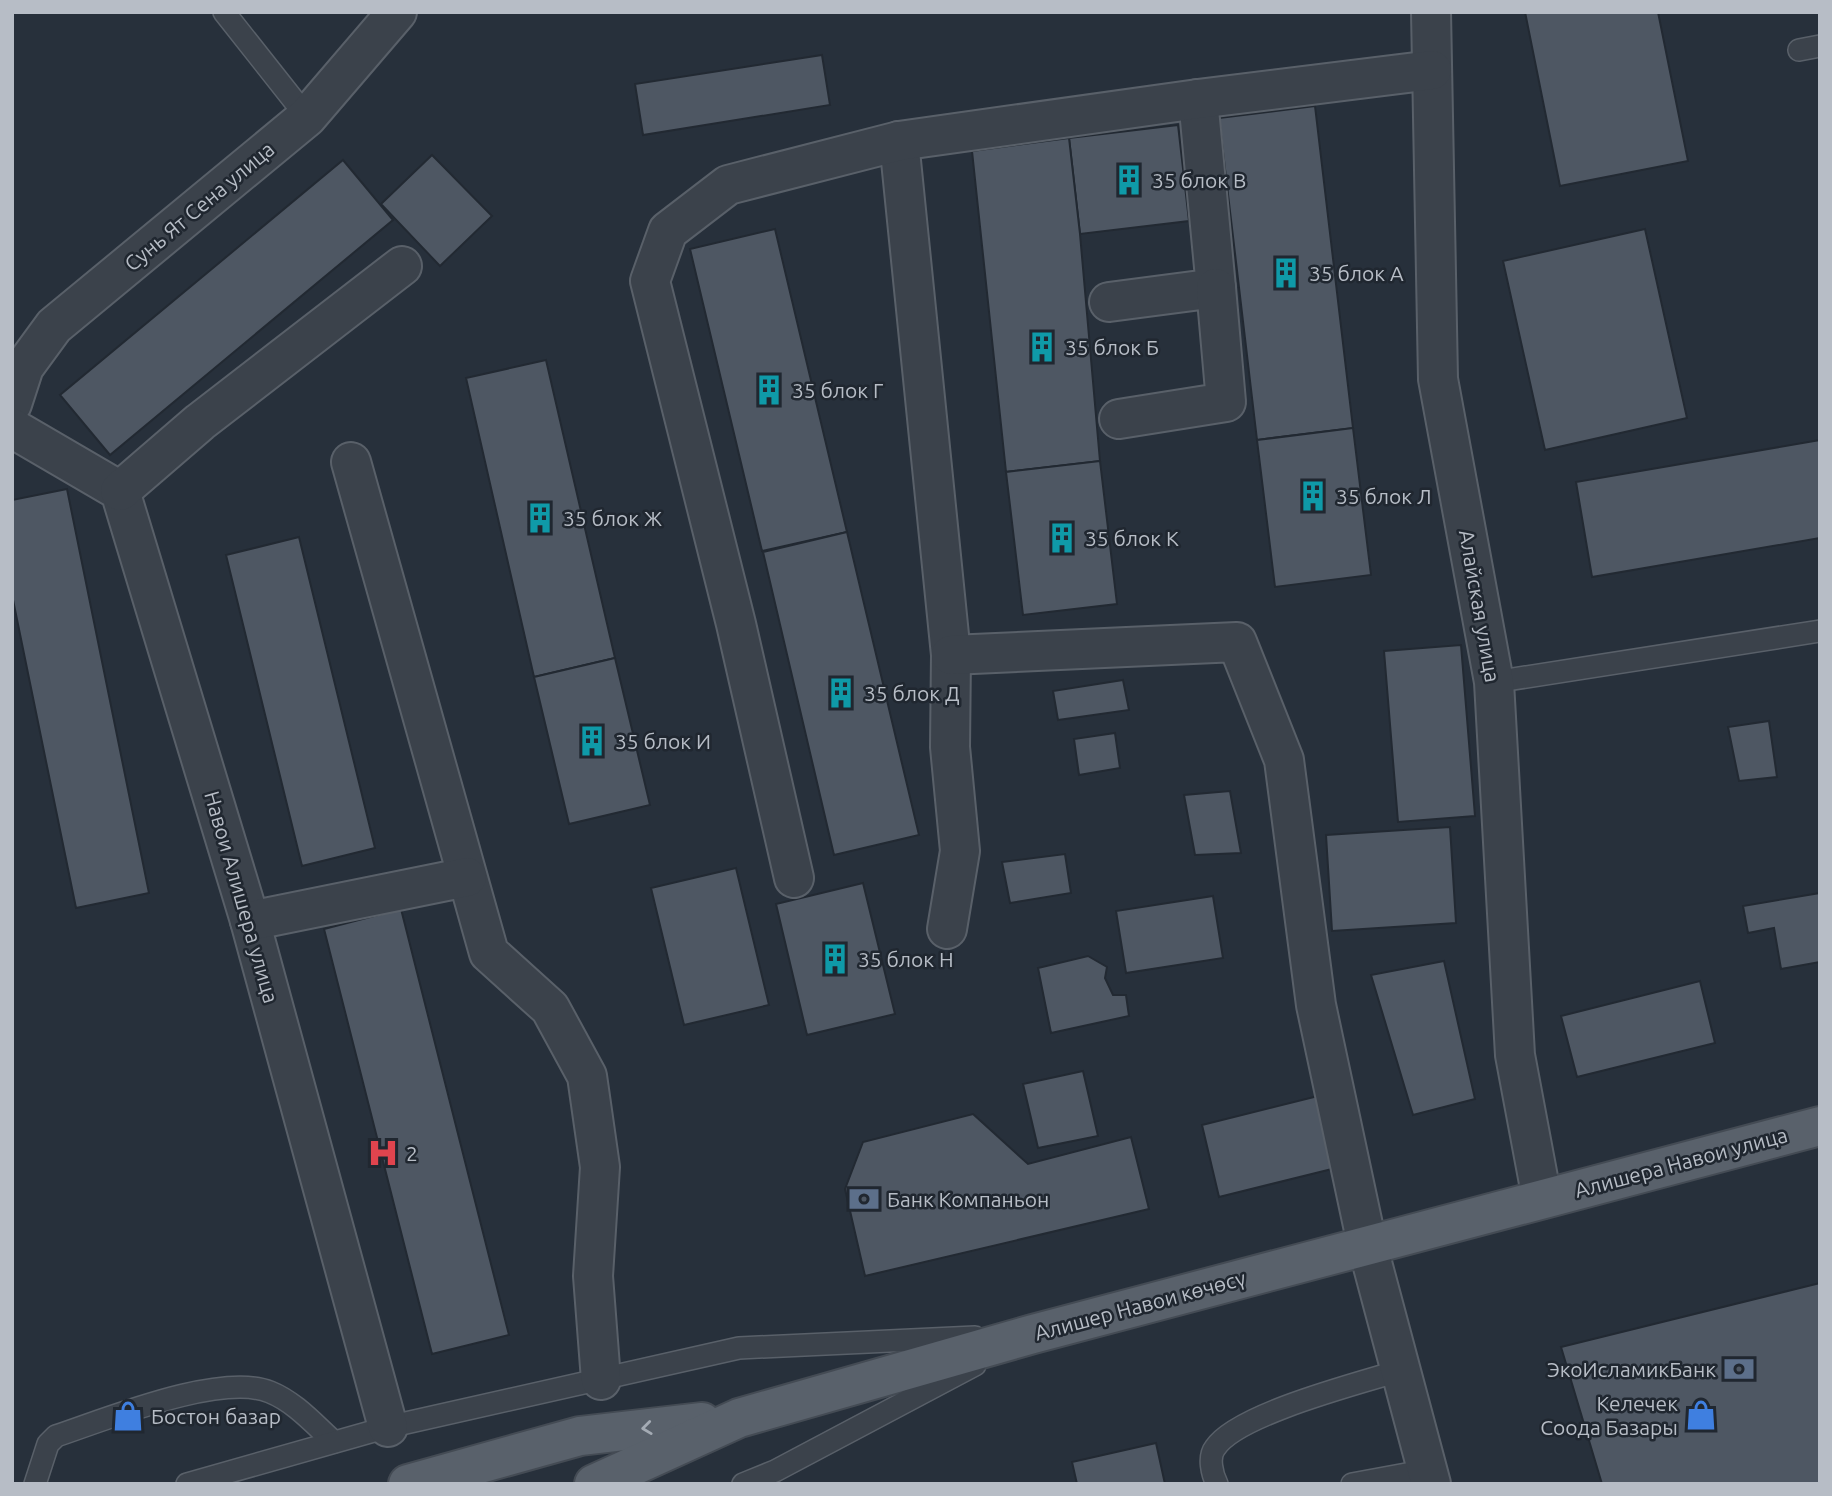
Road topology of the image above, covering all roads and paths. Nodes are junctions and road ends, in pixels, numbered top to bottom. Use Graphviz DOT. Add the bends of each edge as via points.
graph roads {
  1 [pos="224,12"];
  2 [pos="397,12"];
  3 [pos="1431,12"];
  4 [pos="1432,70"];
  5 [pos="1198,99"];
  6 [pos="307,117"];
  7 [pos="899,141"];
  8 [pos="402,266"];
  9 [pos="1216,288"];
  10 [pos="1109,302"];
  11 [pos="12,404"];
  12 [pos="1119,419"];
  13 [pos="12,428"];
  14 [pos="351,462"];
  15 [pos="120,491"];
  16 [pos="1820,631"];
  17 [pos="951,655"];
  18 [pos="1494,682"];
  19 [pos="467,877"];
  20 [pos="794,878"];
  21 [pos="250,921"];
  22 [pos="947,929"];
  23 [pos="1820,1126"];
  24 [pos="1542,1199"];
  25 [pos="1367,1244"];
  26 [pos="1033,1334"];
  27 [pos="1402,1370"];
  28 [pos="601,1380"];
  29 [pos="739,1418"];
  30 [pos="388,1427"];
  31 [pos="334,1442"];
  32 [pos="1430,1477"];
  33 [pos="35,1484"];
  34 [pos="187,1484"];
  35 [pos="408,1484"];
  36 [pos="594,1484"];
  37 [pos="743,1484"];
  38 [pos="1217,1484"];
  39 [pos="1352,1484"];
  1 -- 6 [label="lane"];
  2 -- 6 [label="street, Сунь Ят Сена улица"];
  3 -- 4 [label="street, Алайская улица"];
  4 -- 5 [label="street"];
  4 -- 18 [label="street, Алайская улица" via="1438,379"];
  5 -- 7 [label="street"];
  5 -- 9 [label="street"];
  6 -- 11 [label="street, Сунь Ят Сена улица" via="54,326 24,367"];
  7 -- 17 [label="street"];
  7 -- 20 [label="street" via="727,186 668,231 650,282"];
  8 -- 15 [label="street" via="200,422"];
  9 -- 10 [label="street"];
  9 -- 12 [label="street" via="1226,402"];
  13 -- 15 [label="street"];
  14 -- 19 [label="street"];
  15 -- 21 [label="street, Навои Алишера улица"];
  16 -- 18 [label="lane"];
  17 -- 22 [label="street" via="950,747 960,851"];
  17 -- 25 [label="street" via="1237,642 1284,760 1316,1005"];
  18 -- 24 [label="street, Алайская улица" via="1515,1055"];
  19 -- 21 [label="street"];
  19 -- 28 [label="street" via="489,953 550,1008 587,1076 600,1167 593,1276"];
  21 -- 30 [label="street, Навои Алишера улица"];
  23 -- 24 [label="main road, Алишера Навои улица"];
  24 -- 25 [label="main road, Алишер Навои көчөсү"];
  25 -- 26 [label="main road, Алишер Навои көчөсү"];
  25 -- 27 [label="street"];
  26 -- 28 [label="lane" via="739,1349"];
  26 -- 29 [label="main road, Алишер Навои көчөсү"];
  26 -- 37 [label="lane"];
  27 -- 32 [label="street"];
  27 -- 38 [label="lane" via="1263,1415 1225,1436 1211,1459"];
  28 -- 30 [label="lane"];
  29 -- 35 [label="main road, Алишер Навои көчөсү, one-way" via="580,1436"];
  29 -- 36 [label="main road, Алишер Навои көчөсү"];
  30 -- 31 [label="lane"];
  31 -- 33 [label="lane" via="288,1401 268,1391 189,1392 56,1436 48,1444"];
  31 -- 34 [label="lane"];
  32 -- 39 [label="lane"];
}
